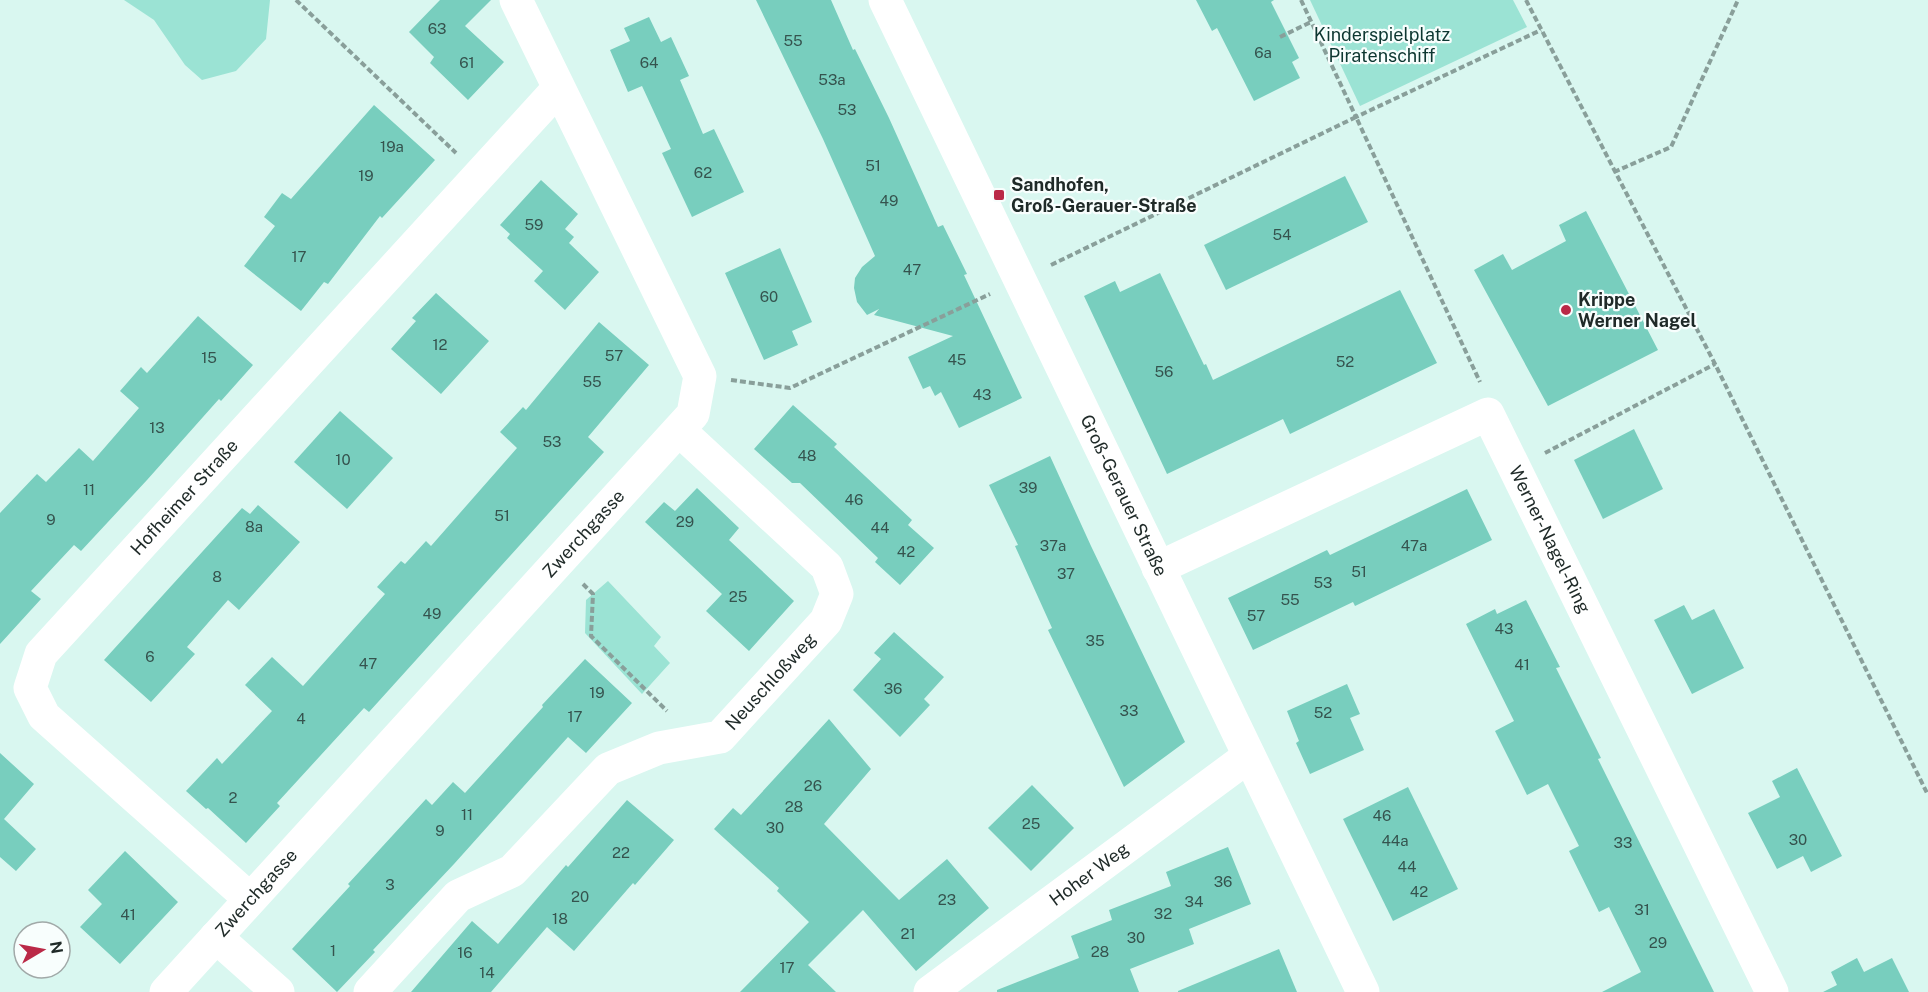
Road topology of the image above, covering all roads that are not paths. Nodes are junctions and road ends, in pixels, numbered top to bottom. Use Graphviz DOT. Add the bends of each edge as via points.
graph roads {
  1 [pos="516,0"];
  2 [pos="885,0"];
  3 [pos="558,89"];
  4 [pos="679,430"];
  5 [pos="1158,568"];
  6 [pos="1249,756"];
  7 [pos="250,899"];
  8 [pos="216,937"];
  9 [pos="166,992"];
  10 [pos="278,992"];
  11 [pos="370,992"];
  12 [pos="930,992"];
  13 [pos="1363,992"];
  14 [pos="1773,992"];
  1 -- 3 [label="street"];
  2 -- 5 [label="street, Groß-Gerauer Straße"];
  3 -- 4 [label="street, Zwerchgasse" via="700,376 693,414"];
  3 -- 7 [label="street, Hofheimer Straße" via="41,654 30,688 44,716"];
  4 -- 7 [label="street, Zwerchgasse"];
  4 -- 11 [label="street, Neuschloßweg" via="827,567 837,594 826,621 720,737 659,748 608,769 512,872 458,896"];
  5 -- 6 [label="street, Groß-Gerauer Straße"];
  5 -- 14 [label="street, Werner-Nagel-Ring" via="1488,414"];
  6 -- 12 [label="street, Hoher Weg"];
  6 -- 13 [label="street, Groß-Gerauer Straße"];
  7 -- 8 [label="street, Zwerchgasse"];
  8 -- 9 [label="street, Zwerchgasse"];
  8 -- 10 [label="street"];
}
